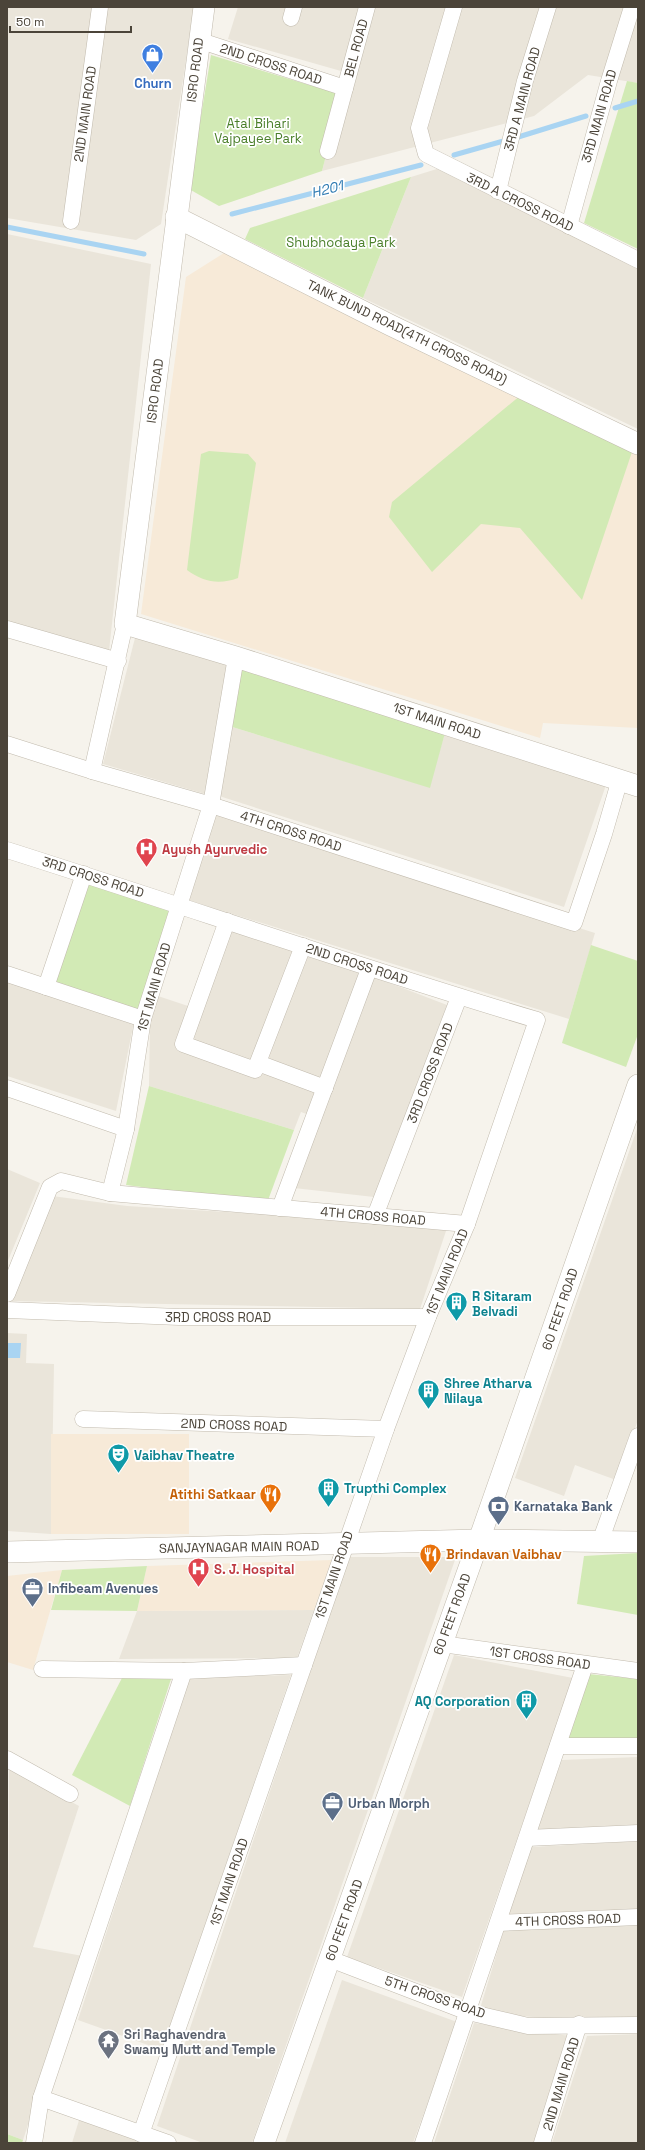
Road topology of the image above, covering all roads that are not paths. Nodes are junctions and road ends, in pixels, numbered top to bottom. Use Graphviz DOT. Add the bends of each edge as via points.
graph roads {
  1 [pos="100,7"];
  2 [pos="204,7"];
  3 [pos="367,7"];
  4 [pos="454,7"];
  5 [pos="548,7"];
  6 [pos="632,7"];
  7 [pos="198,40"];
  8 [pos="345,88"];
  9 [pos="328,151"];
  10 [pos="498,191"];
  11 [pos="176,217"];
  12 [pos="71,221"];
  13 [pos="569,226"];
  14 [pos="638,260"];
  15 [pos="638,444"];
  16 [pos="126,624"];
  17 [pos="7,629"];
  18 [pos="236,657"];
  19 [pos="118,661"];
  20 [pos="7,744"];
  21 [pos="92,771"];
  22 [pos="629,782"];
  23 [pos="211,805"];
  24 [pos="7,850"];
  25 [pos="84,874"];
  26 [pos="179,904"];
  27 [pos="227,921"];
  28 [pos="304,946"];
  29 [pos="369,969"];
  30 [pos="7,974"];
  31 [pos="46,987"];
  32 [pos="458,996"];
  33 [pos="143,1019"];
  34 [pos="537,1020"];
  35 [pos="258,1063"];
  36 [pos="638,1085"];
  37 [pos="7,1088"];
  38 [pos="325,1088"];
  39 [pos="126,1129"];
  40 [pos="110,1193"];
  41 [pos="280,1208"];
  42 [pos="375,1216"];
  43 [pos="467,1224"];
  44 [pos="7,1294"];
  45 [pos="7,1310"];
  46 [pos="428,1317"];
  47 [pos="83,1419"];
  48 [pos="386,1429"];
  49 [pos="638,1436"];
  50 [pos="479,1540"];
  51 [pos="600,1542"];
  52 [pos="638,1542"];
  53 [pos="345,1544"];
  54 [pos="7,1552"];
  55 [pos="442,1644"];
  56 [pos="304,1665"];
  57 [pos="585,1665"];
  58 [pos="42,1669"];
  59 [pos="184,1671"];
  60 [pos="638,1671"];
  61 [pos="558,1746"];
  62 [pos="638,1746"];
  63 [pos="7,1759"];
  64 [pos="70,1794"];
  65 [pos="638,1833"];
  66 [pos="527,1838"];
  67 [pos="638,1917"];
  68 [pos="498,1923"];
  69 [pos="330,1959"];
  70 [pos="468,2012"];
  71 [pos="580,2024"];
  72 [pos="638,2025"];
  73 [pos="41,2098"];
  74 [pos="141,2134"];
  75 [pos="34,2143"];
  76 [pos="168,2143"];
  77 [pos="264,2143"];
  78 [pos="423,2143"];
  79 [pos="542,2143"];
  1 -- 12 [label="street, 2ND MAIN ROAD"];
  2 -- 7 [label="street, ISRO ROAD"];
  3 -- 8 [label="street, BEL ROAD"];
  4 -- 10 [label="street, 3RD A CROSS ROAD" via="419,128 426,154"];
  5 -- 10 [label="street, 3RD A MAIN ROAD" via="525,81"];
  6 -- 13 [label="street, 3RD MAIN ROAD"];
  7 -- 8 [label="street, 2ND CROSS ROAD"];
  7 -- 11 [label="street, ISRO ROAD"];
  8 -- 9 [label="street, BEL ROAD"];
  10 -- 13 [label="street, 3RD A CROSS ROAD"];
  11 -- 15 [label="street, TANK BUND ROAD(4TH CROSS ROAD)" via="390,325"];
  11 -- 16 [label="street, ISRO ROAD"];
  13 -- 14 [label="street, 3RD A CROSS ROAD"];
  16 -- 18 [label="street, 1ST MAIN ROAD"];
  16 -- 19 [label="street, ISRO ROAD"];
  17 -- 19 [label="street"];
  18 -- 22 [label="street, 1ST MAIN ROAD"];
  18 -- 23 [label="street, 1ST MAIN ROAD"];
  19 -- 21 [label="street, ISRO ROAD"];
  20 -- 21 [label="street, 4TH CROSS ROAD"];
  21 -- 23 [label="street, 4TH CROSS ROAD"];
  22 -- 23 [label="street, 4TH CROSS ROAD" via="604,834 574,923"];
  23 -- 26 [label="street, 1ST MAIN ROAD"];
  24 -- 25 [label="street, 3RD CROSS ROAD"];
  25 -- 26 [label="street, 3RD CROSS ROAD"];
  25 -- 31 [label="street"];
  26 -- 27 [label="street, 2ND CROSS ROAD"];
  26 -- 33 [label="street, 1ST MAIN ROAD"];
  27 -- 28 [label="street, 2ND CROSS ROAD"];
  27 -- 35 [label="street" via="183,1044 255,1070"];
  28 -- 29 [label="street, 2ND CROSS ROAD"];
  28 -- 35 [label="street"];
  29 -- 32 [label="street, 2ND CROSS ROAD"];
  29 -- 38 [label="street"];
  30 -- 31 [label="street"];
  31 -- 33 [label="street"];
  32 -- 34 [label="street, 2ND CROSS ROAD"];
  32 -- 42 [label="street, 3RD CROSS ROAD"];
  33 -- 39 [label="street, 1ST MAIN ROAD"];
  34 -- 43 [label="street, 1ST MAIN ROAD"];
  35 -- 38 [label="street"];
  36 -- 50 [label="street, 60 FEET ROAD"];
  37 -- 39 [label="street"];
  38 -- 41 [label="street"];
  39 -- 40 [label="street, 1ST MAIN ROAD"];
  40 -- 41 [label="street, 4TH CROSS ROAD"];
  40 -- 44 [label="street" via="61,1181 50,1187"];
  41 -- 42 [label="street, 4TH CROSS ROAD"];
  42 -- 43 [label="street, 4TH CROSS ROAD"];
  43 -- 46 [label="street, 1ST MAIN ROAD"];
  45 -- 46 [label="street, 3RD CROSS ROAD" via="179,1317"];
  46 -- 48 [label="street, 1ST MAIN ROAD"];
  47 -- 48 [label="street, 2ND CROSS ROAD"];
  48 -- 53 [label="street, 1ST MAIN ROAD"];
  49 -- 51 [label="street"];
  50 -- 51 [label="street, SANJAYNAGAR MAIN ROAD"];
  50 -- 53 [label="street, SANJAYNAGAR MAIN ROAD"];
  50 -- 55 [label="street, 60 FEET ROAD"];
  51 -- 52 [label="street, SANJAYNAGAR MAIN ROAD"];
  53 -- 54 [label="street, SANJAYNAGAR MAIN ROAD"];
  53 -- 56 [label="street, 1ST MAIN ROAD"];
  55 -- 57 [label="street, 1ST CROSS ROAD"];
  55 -- 69 [label="street, 60 FEET ROAD"];
  56 -- 59 [label="street"];
  56 -- 74 [label="street, 1ST MAIN ROAD"];
  57 -- 60 [label="street, 1ST CROSS ROAD"];
  57 -- 61 [label="street"];
  58 -- 59 [label="street"];
  59 -- 73 [label="street"];
  61 -- 62 [label="street"];
  61 -- 66 [label="street"];
  63 -- 64 [label="street"];
  65 -- 66 [label="street"];
  66 -- 68 [label="street"];
  67 -- 68 [label="street, 4TH CROSS ROAD"];
  68 -- 70 [label="street"];
  69 -- 70 [label="street, 5TH CROSS ROAD"];
  69 -- 77 [label="street, 60 FEET ROAD"];
  70 -- 71 [label="street, 5TH CROSS ROAD" via="528,2026"];
  70 -- 78 [label="street"];
  71 -- 72 [label="street, 5TH CROSS ROAD"];
  71 -- 79 [label="street, 2ND MAIN ROAD"];
  73 -- 74 [label="street"];
  73 -- 75 [label="street"];
  74 -- 76 [label="street"];
}
